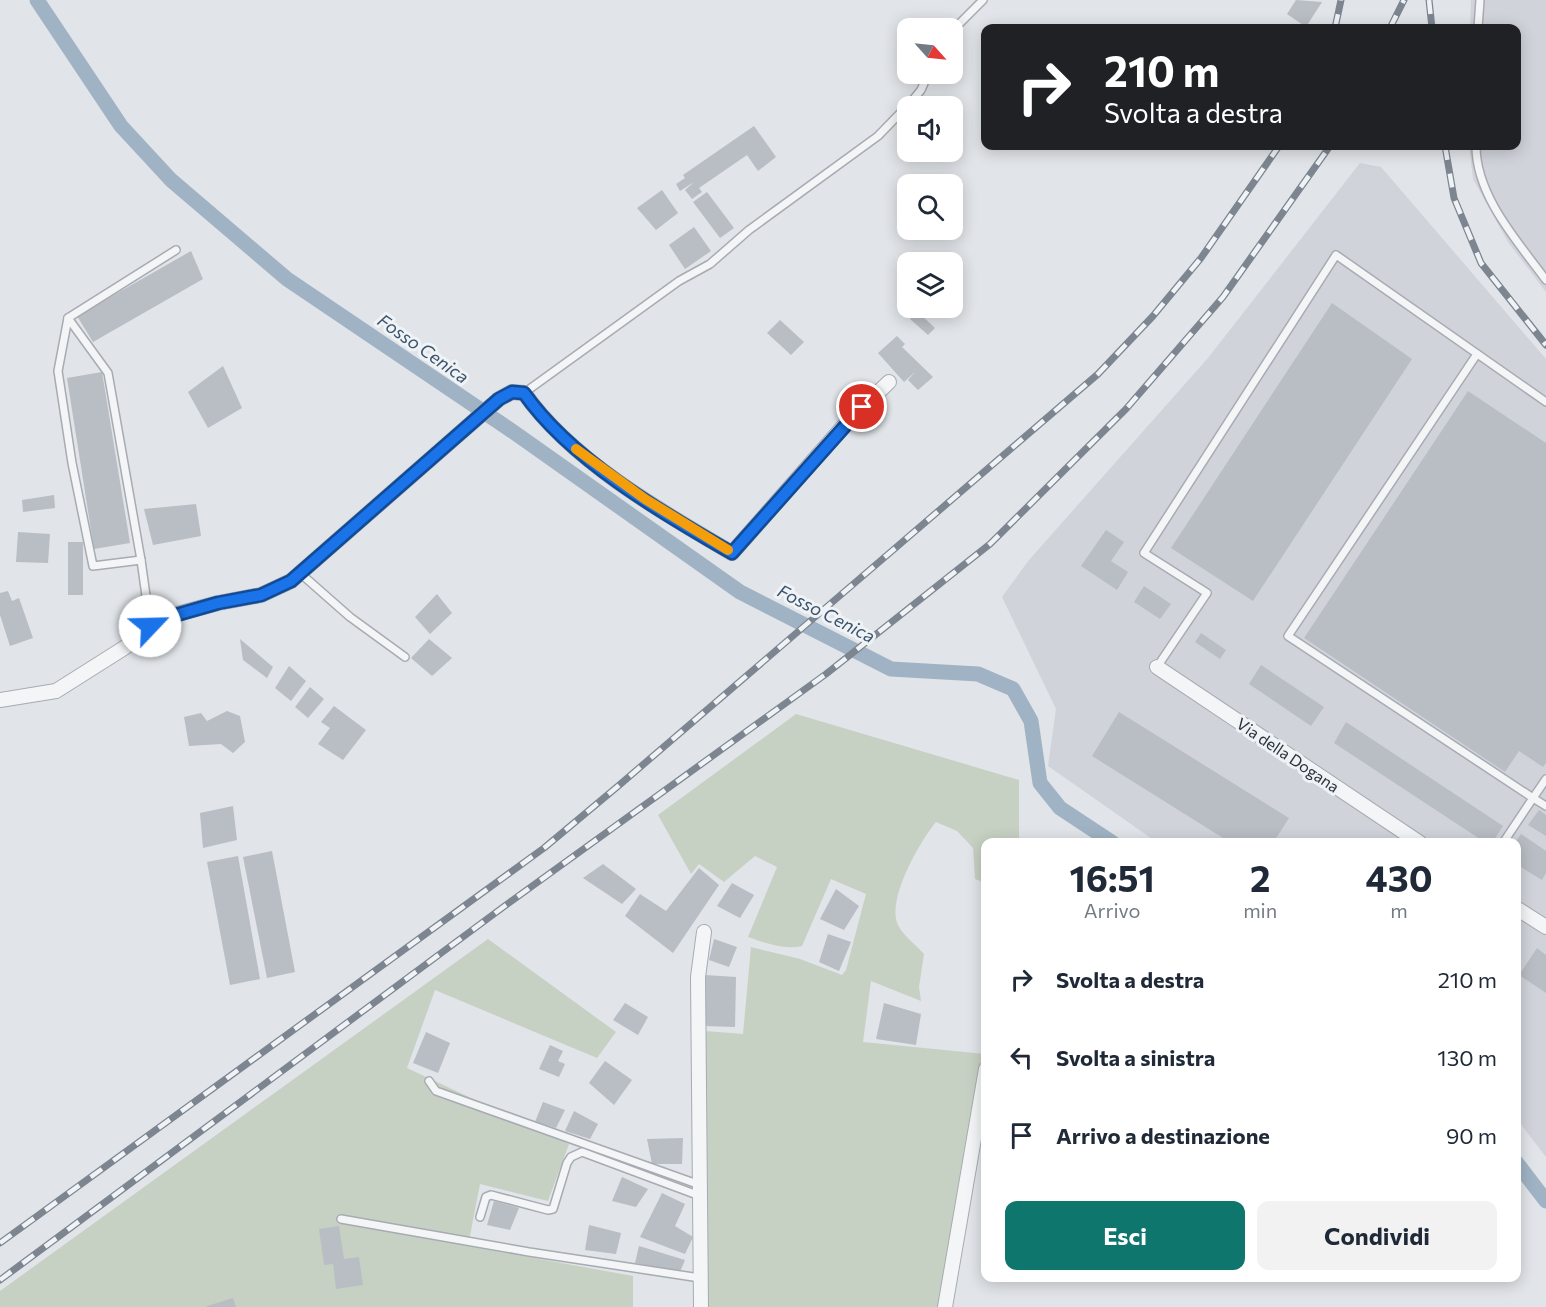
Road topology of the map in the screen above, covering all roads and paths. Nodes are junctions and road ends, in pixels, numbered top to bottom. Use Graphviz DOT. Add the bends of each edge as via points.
graph roads {
  1 [pos="983,0"];
  2 [pos="1480,0"];
  3 [pos="963,20"];
  4 [pos="1478,24"];
  5 [pos="922,84"];
  6 [pos="1477,150"];
  7 [pos="176,250"];
  8 [pos="1546,280"];
  9 [pos="68,318"];
  10 [pos="1477,354"];
  11 [pos="889,382"];
  12 [pos="524,393"];
  13 [pos="1546,402"];
  14 [pos="141,560"];
  15 [pos="300,573"];
  16 [pos="150,626"];
  17 [pos="405,657"];
  18 [pos="1157,668"];
  19 [pos="0,700"];
  20 [pos="1546,779"];
  21 [pos="1533,798"];
  22 [pos="1546,806"];
  23 [pos="1412,838"];
  24 [pos="1506,838"];
  25 [pos="1521,911"];
  26 [pos="1546,927"];
  27 [pos="704,932"];
  28 [pos="429,1081"];
  29 [pos="981,1098"];
  30 [pos="699,1190"];
  31 [pos="480,1217"];
  32 [pos="341,1219"];
  33 [pos="700,1278"];
  34 [pos="701,1307"];
  35 [pos="945,1307"];
  1 -- 3 [label="lane"];
  2 -- 4 [label="lane"];
  5 -- 12 [label="lane" via="912,101 878,136 749,230 710,264 679,281"];
  6 -- 8 [label="lane" via="1480,175 1508,229"];
  7 -- 9 [label="lane"];
  9 -- 14 [label="lane" via="108,373"];
  9 -- 14 [label="lane" via="58,371 93,566"];
  10 -- 13 [label="lane"];
  10 -- 18 [label="lane" via="1336,255 1144,553 1207,593"];
  10 -- 21 [label="lane" via="1288,636"];
  11 -- 12 [label="street" via="849,420 732,553 645,499 579,451 542,417"];
  12 -- 15 [label="street" via="512,392 499,399"];
  14 -- 16 [label="lane"];
  15 -- 16 [label="street" via="261,595 207,606 155,621"];
  15 -- 17 [label="lane" via="350,617"];
  16 -- 19 [label="street" via="124,648 56,691"];
  18 -- 23 [label="street, Via della Dogana"];
  20 -- 21 [label="lane"];
  21 -- 22 [label="lane"];
  21 -- 24 [label="lane"];
  25 -- 26 [label="street"];
  27 -- 30 [label="street" via="699,977"];
  28 -- 30 [label="lane" via="436,1091"];
  29 -- 35 [label="street"];
  30 -- 31 [label="lane" via="582,1152 567,1163 553,1209 491,1195 486,1197"];
  30 -- 33 [label="street"];
  32 -- 33 [label="lane"];
  33 -- 34 [label="street"];
}
